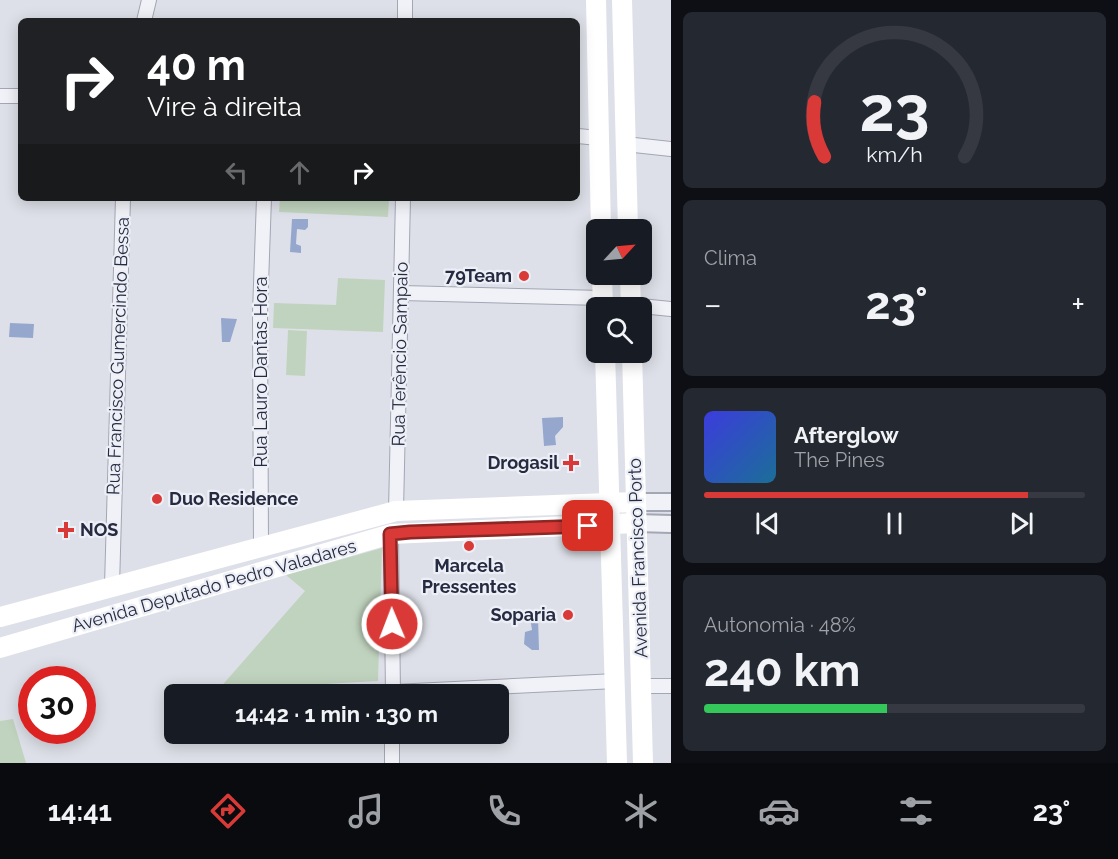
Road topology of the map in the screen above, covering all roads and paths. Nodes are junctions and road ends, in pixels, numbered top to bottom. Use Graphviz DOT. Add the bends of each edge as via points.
graph roads {
  1 [pos="149,0"];
  2 [pos="405,0"];
  3 [pos="596,0"];
  4 [pos="622,0"];
  5 [pos="145,18"];
  6 [pos="405,18"];
  7 [pos="0,96"];
  8 [pos="18,96"];
  9 [pos="580,136"];
  10 [pos="598,138"];
  11 [pos="625,144"];
  12 [pos="671,149"];
  13 [pos="123,201"];
  14 [pos="264,201"];
  15 [pos="403,201"];
  16 [pos="601,219"];
  17 [pos="628,219"];
  18 [pos="402,293"];
  19 [pos="586,302"];
  20 [pos="652,308"];
  21 [pos="671,309"];
  22 [pos="605,363"];
  23 [pos="632,363"];
  24 [pos="610,502"];
  25 [pos="635,502"];
  26 [pos="671,502"];
  27 [pos="396,511"];
  28 [pos="636,523"];
  29 [pos="671,524"];
  30 [pos="610,525"];
  31 [pos="390,534"];
  32 [pos="261,547"];
  33 [pos="112,586"];
  34 [pos="20,611"];
  35 [pos="0,616"];
  36 [pos="24,641"];
  37 [pos="0,648"];
  38 [pos="616,681"];
  39 [pos="394,684"];
  40 [pos="642,686"];
  41 [pos="671,686"];
  42 [pos="509,687"];
  43 [pos="393,744"];
  44 [pos="392,763"];
  45 [pos="617,763"];
  46 [pos="643,763"];
  1 -- 5 [label="street"];
  2 -- 6 [label="street"];
  3 -- 10 [label="main road"];
  4 -- 11 [label="main road"];
  7 -- 8 [label="street"];
  9 -- 10 [label="street"];
  10 -- 16 [label="main road"];
  11 -- 12 [label="street"];
  11 -- 17 [label="main road"];
  13 -- 33 [label="street, Rua Francisco Gumercindo Bessa"];
  14 -- 32 [label="street, Rua Lauro Dantas Hora"];
  15 -- 18 [label="street, Rua Terêncio Sampaio"];
  18 -- 19 [label="street"];
  18 -- 27 [label="street, Rua Terêncio Sampaio"];
  20 -- 21 [label="street"];
  22 -- 24 [label="main road, Avenida Francisco Porto"];
  23 -- 25 [label="main road, Avenida Francisco Porto"];
  24 -- 25 [label="main road, Avenida Deputado Pedro Valadares"];
  24 -- 27 [label="main road, Avenida Deputado Pedro Valadares"];
  24 -- 30 [label="main road, Avenida Francisco Porto"];
  25 -- 26 [label="street"];
  25 -- 28 [label="main road, Avenida Francisco Porto"];
  27 -- 32 [label="main road, Avenida Deputado Pedro Valadares"];
  28 -- 29 [label="street"];
  28 -- 30 [label="main road, Avenida Deputado Pedro Valadares"];
  28 -- 40 [label="main road, Avenida Francisco Porto"];
  30 -- 31 [label="main road, Avenida Deputado Pedro Valadares"];
  30 -- 38 [label="main road, Avenida Francisco Porto"];
  31 -- 36 [label="main road, Avenida Deputado Pedro Valadares"];
  31 -- 39 [label="street"];
  32 -- 33 [label="main road, Avenida Deputado Pedro Valadares"];
  33 -- 34 [label="main road, Avenida Deputado Pedro Valadares"];
  34 -- 35 [label="main road, Avenida Deputado Pedro Valadares"];
  34 -- 36 [label="main road" via="16,625"];
  36 -- 37 [label="main road, Avenida Deputado Pedro Valadares"];
  38 -- 42 [label="street"];
  38 -- 45 [label="main road, Avenida Francisco Porto"];
  40 -- 41 [label="street"];
  40 -- 46 [label="main road, Avenida Francisco Porto"];
  43 -- 44 [label="street"];
}
